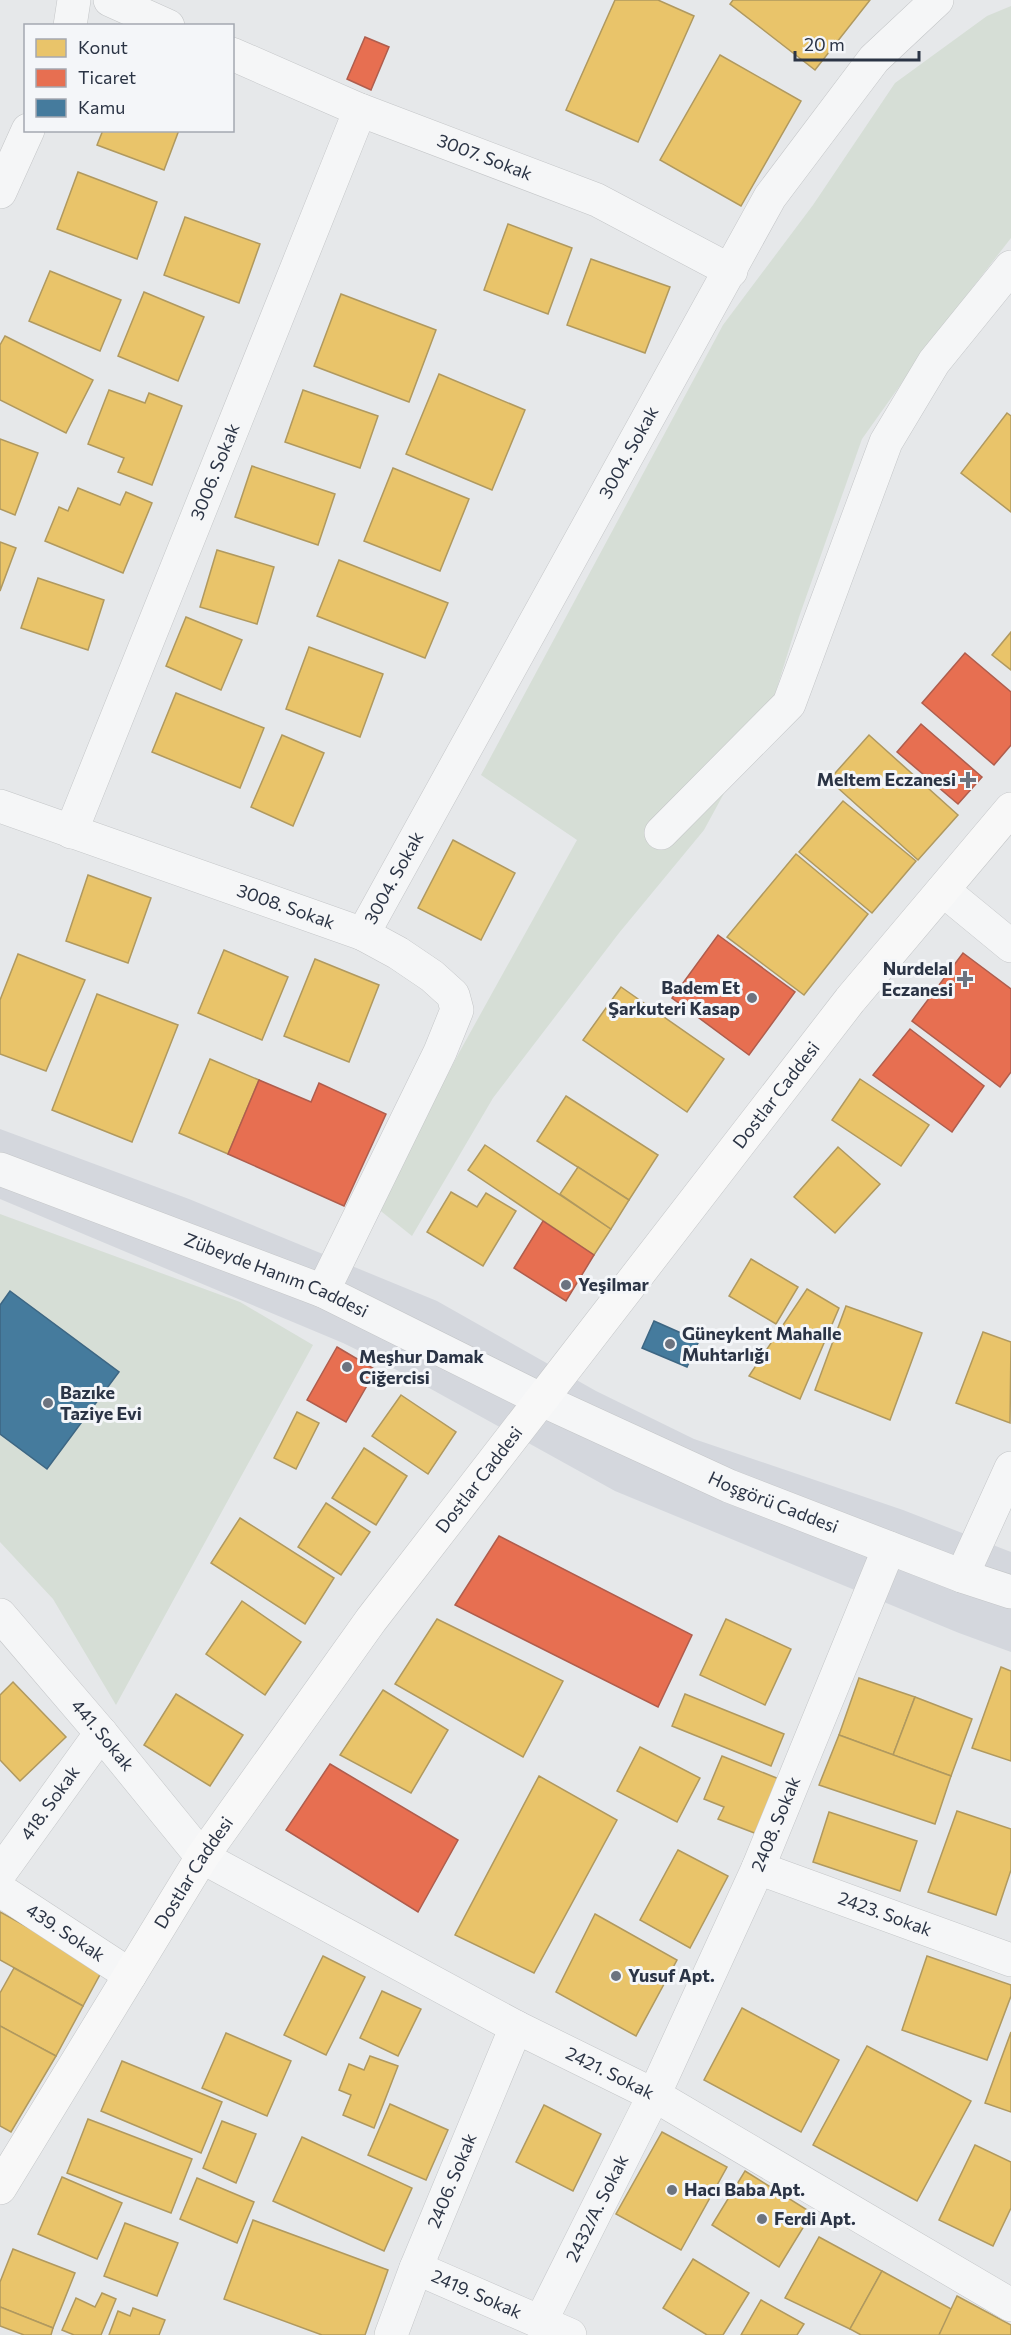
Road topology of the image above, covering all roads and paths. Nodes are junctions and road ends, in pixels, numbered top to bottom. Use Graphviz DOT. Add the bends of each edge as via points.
graph roads {
  1 [pos="74,0"];
  2 [pos="111,0"];
  3 [pos="937,0"];
  4 [pos="70,24"];
  5 [pos="164,24"];
  6 [pos="234,55"];
  7 [pos="360,110"];
  8 [pos="27,132"];
  9 [pos="0,192"];
  10 [pos="1011,267"];
  11 [pos="731,271"];
  12 [pos="0,806"];
  13 [pos="1011,809"];
  14 [pos="71,832"];
  15 [pos="661,832"];
  16 [pos="943,890"];
  17 [pos="363,934"];
  18 [pos="1011,946"];
  19 [pos="0,1169"];
  20 [pos="323,1291"];
  21 [pos="542,1400"];
  22 [pos="1011,1468"];
  23 [pos="889,1548"];
  24 [pos="962,1576"];
  25 [pos="1011,1592"];
  26 [pos="0,1615"];
  27 [pos="101,1733"];
  28 [pos="202,1857"];
  29 [pos="758,1868"];
  30 [pos="0,1874"];
  31 [pos="0,1890"];
  32 [pos="1011,1960"];
  33 [pos="130,1975"];
  34 [pos="516,2027"];
  35 [pos="654,2096"];
  36 [pos="0,2188"];
  37 [pos="416,2268"];
  38 [pos="1011,2304"];
  39 [pos="540,2323"];
  40 [pos="391,2335"];
  41 [pos="570,2335"];
  1 -- 4 [label="street"];
  2 -- 5 [label="street"];
  3 -- 11 [label="street, 3004. Sokak" via="874,59 770,197"];
  6 -- 7 [label="street, 3007. Sokak"];
  7 -- 11 [label="street, 3007. Sokak" via="597,200"];
  7 -- 14 [label="street, 3006. Sokak"];
  8 -- 9 [label="street"];
  10 -- 15 [label="street" via="934,363 886,442 789,704"];
  11 -- 17 [label="street, 3004. Sokak"];
  12 -- 14 [label="street, 3008. Sokak"];
  13 -- 16 [label="main road, Dostlar Caddesi"];
  14 -- 17 [label="street, 3008. Sokak"];
  16 -- 18 [label="street"];
  16 -- 21 [label="main road, Dostlar Caddesi" via="850,1000"];
  17 -- 20 [label="street, 3008. Sokak" via="432,976 453,994 457,1010"];
  19 -- 20 [label="street, Zübeyde Hanım Caddesi"];
  20 -- 21 [label="street, Zübeyde Hanım Caddesi"];
  21 -- 23 [label="street, Hoşgörü Caddesi" via="729,1486"];
  21 -- 28 [label="main road, Dostlar Caddesi" via="371,1620"];
  22 -- 24 [label="street"];
  23 -- 24 [label="street, Hoşgörü Caddesi"];
  23 -- 29 [label="street, 2408. Sokak"];
  24 -- 25 [label="street, Hoşgörü Caddesi"];
  26 -- 27 [label="street, 441. Sokak"];
  27 -- 28 [label="street, 441. Sokak"];
  27 -- 30 [label="street, 418. Sokak"];
  28 -- 33 [label="main road, Dostlar Caddesi"];
  28 -- 34 [label="street, 2421. Sokak"];
  29 -- 32 [label="street, 2423. Sokak"];
  29 -- 35 [label="street, 2408. Sokak"];
  31 -- 33 [label="street, 439. Sokak"];
  33 -- 36 [label="main road, Dostlar Caddesi"];
  34 -- 35 [label="street, 2421. Sokak"];
  34 -- 37 [label="street, 2406. Sokak"];
  35 -- 38 [label="street, 2421. Sokak"];
  35 -- 39 [label="street, 2432/A. Sokak"];
  37 -- 39 [label="street, 2419. Sokak"];
  37 -- 40 [label="street, 2406. Sokak"];
  39 -- 41 [label="street, 2419. Sokak"];
}
